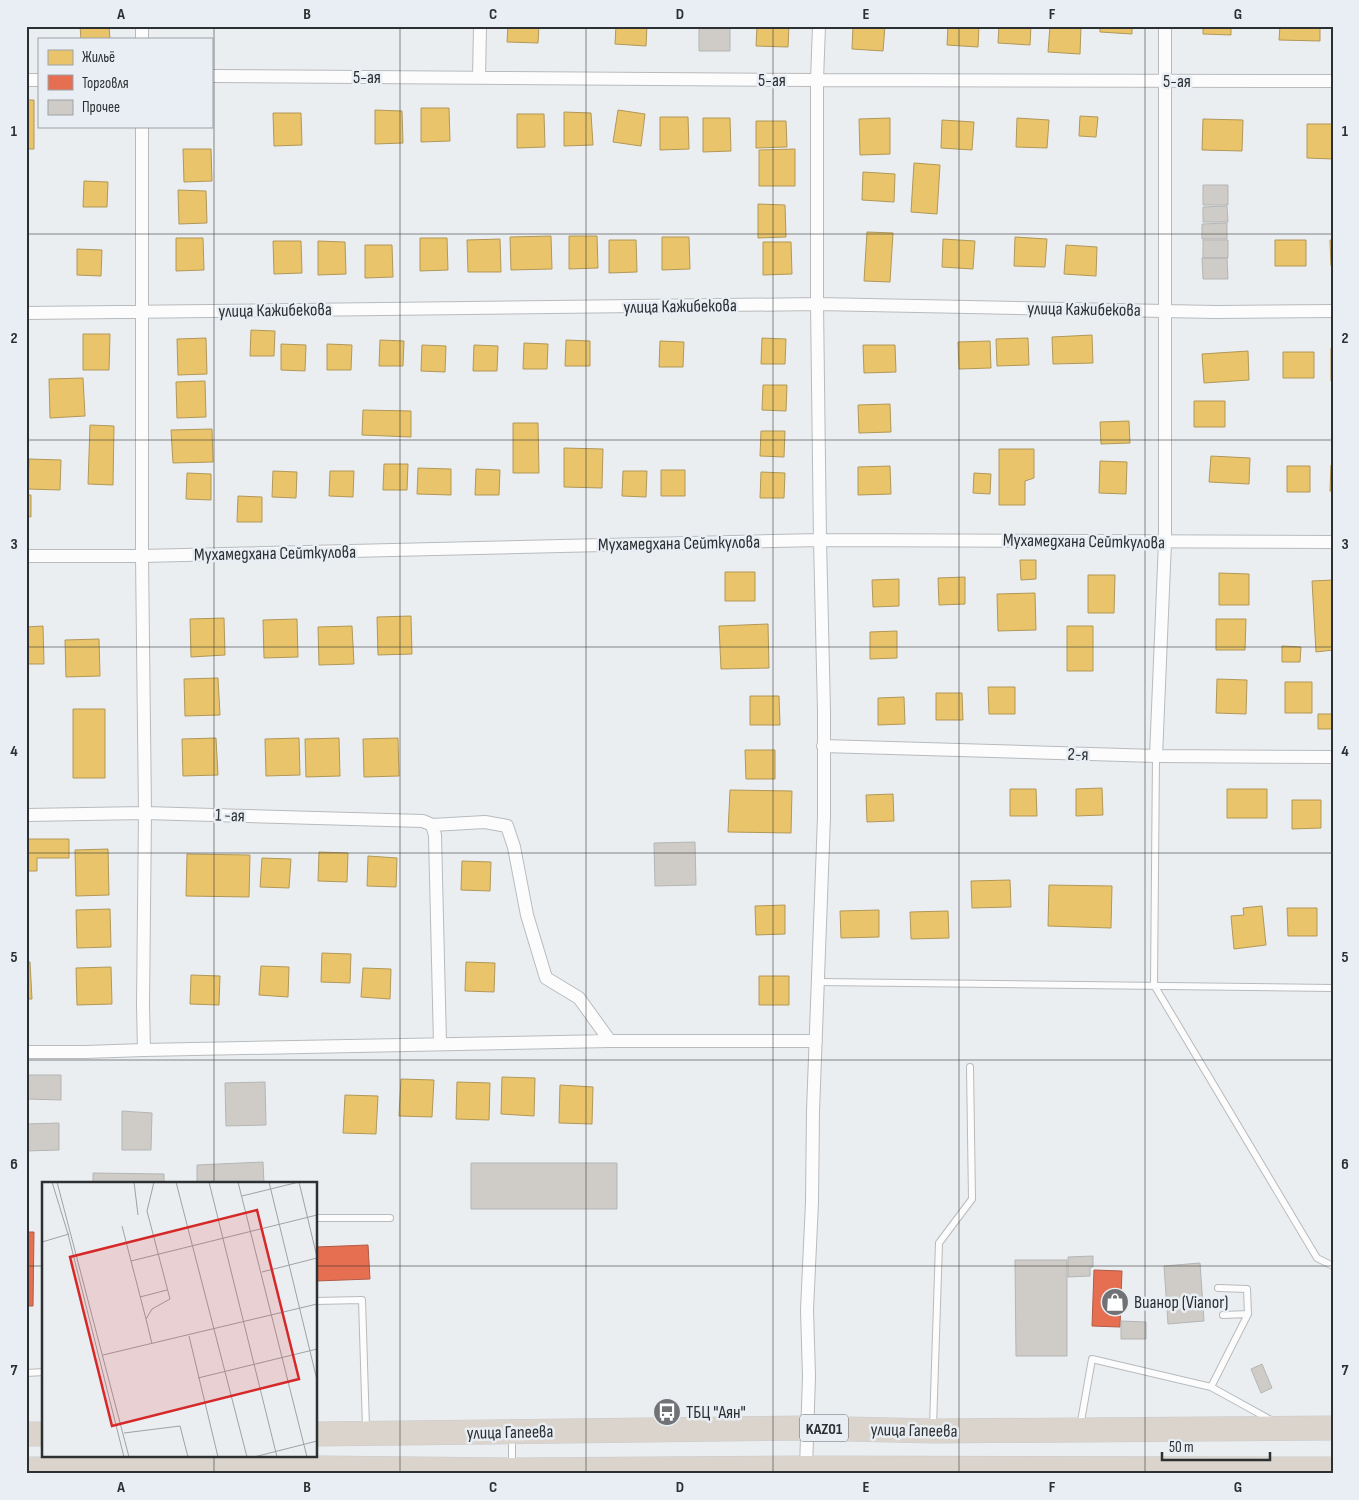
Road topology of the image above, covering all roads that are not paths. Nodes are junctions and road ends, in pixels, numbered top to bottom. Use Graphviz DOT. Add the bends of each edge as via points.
graph roads {
  1 [pos="480,26"];
  2 [pos="818,26"];
  3 [pos="1165,26"];
  4 [pos="212,76"];
  5 [pos="479,78"];
  6 [pos="817,80"];
  7 [pos="1165,81"];
  8 [pos="1333,81"];
  9 [pos="142,128"];
  10 [pos="818,304"];
  11 [pos="1164,311"];
  12 [pos="1333,311"];
  13 [pos="143,312"];
  14 [pos="26,314"];
  15 [pos="820,540"];
  16 [pos="1165,542"];
  17 [pos="1333,542"];
  18 [pos="26,556"];
  19 [pos="142,556"];
  20 [pos="823,746"];
  21 [pos="1156,756"];
  22 [pos="1333,757"];
  23 [pos="145,813"];
  24 [pos="26,815"];
  25 [pos="432,825"];
  26 [pos="818,982"];
  27 [pos="1154,986"];
  28 [pos="1333,988"];
  29 [pos="610,1041"];
  30 [pos="816,1041"];
  31 [pos="440,1044"];
  32 [pos="144,1050"];
  33 [pos="26,1052"];
  34 [pos="970,1067"];
  35 [pos="318,1218"];
  36 [pos="390,1218"];
  37 [pos="1333,1266"];
  38 [pos="1218,1288"];
  39 [pos="318,1302"];
  40 [pos="1248,1314"];
  41 [pos="1223,1315"];
  42 [pos="42,1372"];
  43 [pos="26,1373"];
  44 [pos="1211,1386"];
  45 [pos="807,1428"];
  46 [pos="1286,1428"];
  47 [pos="1333,1428"];
  48 [pos="1079,1430"];
  49 [pos="933,1431"];
  50 [pos="512,1432"];
  51 [pos="26,1434"];
  52 [pos="42,1434"];
  53 [pos="318,1434"];
  54 [pos="366,1434"];
  55 [pos="1333,1468"];
  56 [pos="26,1469"];
  57 [pos="61,1469"];
  58 [pos="806,1471"];
  59 [pos="999,1471"];
  60 [pos="512,1472"];
  1 -- 5 [label="street"];
  2 -- 6 [label="street"];
  3 -- 7 [label="street"];
  4 -- 5 [label="street, 5-ая"];
  5 -- 6 [label="street, 5-ая"];
  6 -- 7 [label="street, 5-ая"];
  6 -- 10 [label="street"];
  7 -- 8 [label="street, 5-ая"];
  7 -- 11 [label="street"];
  9 -- 13 [label="street"];
  10 -- 11 [label="street, улица Кажибекова"];
  10 -- 13 [label="street, улица Кажибекова"];
  10 -- 15 [label="street"];
  11 -- 12 [label="street, улица Кажибекова"];
  11 -- 16 [label="street"];
  13 -- 14 [label="street, улица Кажибекова"];
  13 -- 19 [label="street"];
  15 -- 16 [label="street, Мухамедхана Сейткулова"];
  15 -- 19 [label="street, Мухамедхана Сейткулова"];
  15 -- 20 [label="street"];
  16 -- 17 [label="street, Мухамедхана Сейткулова"];
  16 -- 21 [label="street"];
  18 -- 19 [label="street, Мухамедхана Сейткулова"];
  19 -- 23 [label="street"];
  20 -- 21 [label="street, 2-я"];
  20 -- 26 [label="street" via="824,817"];
  21 -- 22 [label="street, 2-я"];
  21 -- 27 [label="lane"];
  23 -- 24 [label="street, 1 -ая"];
  23 -- 25 [label="street, 1 -ая" via="422,821"];
  23 -- 32 [label="street"];
  25 -- 29 [label="street, 1 -ая" via="485,822 507,826 527,915 546,978 579,998"];
  25 -- 31 [label="street" via="435,835"];
  26 -- 27 [label="lane"];
  26 -- 30 [label="street"];
  27 -- 28 [label="lane"];
  27 -- 37 [label="lane" via="1317,1258"];
  29 -- 30 [label="street"];
  29 -- 31 [label="street"];
  30 -- 45 [label="street" via="807,1310"];
  31 -- 32 [label="street"];
  32 -- 33 [label="street"];
  34 -- 49 [label="lane" via="972,1199 939,1243"];
  35 -- 36 [label="lane"];
  38 -- 40 [label="lane" via="1247,1289"];
  39 -- 54 [label="lane" via="362,1300"];
  40 -- 41 [label="lane"];
  40 -- 44 [label="lane"];
  42 -- 43 [label="lane"];
  44 -- 46 [label="lane"];
  44 -- 48 [label="lane" via="1092,1359"];
  45 -- 49 [label="highway, улица Гапеева / KАZ01"];
  45 -- 50 [label="highway, улица Гапеева / KАZ01"];
  45 -- 58 [label="street"];
  46 -- 47 [label="highway, улица Гапеева / KАZ01"];
  46 -- 48 [label="highway, улица Гапеева / KАZ01"];
  48 -- 49 [label="highway, улица Гапеева / KАZ01"];
  50 -- 54 [label="highway, улица Гапеева / KАZ01"];
  50 -- 60 [label="lane"];
  51 -- 52 [label="highway"];
  53 -- 54 [label="highway, улица Гапеева / KАZ01"];
  55 -- 59 [label="highway, улица Гапеева"];
  56 -- 57 [label="highway, улица Гапеева"];
  57 -- 60 [label="highway, улица Гапеева" via="123,1466"];
  58 -- 59 [label="highway, улица Гапеева"];
  58 -- 60 [label="highway, улица Гапеева"];
}
